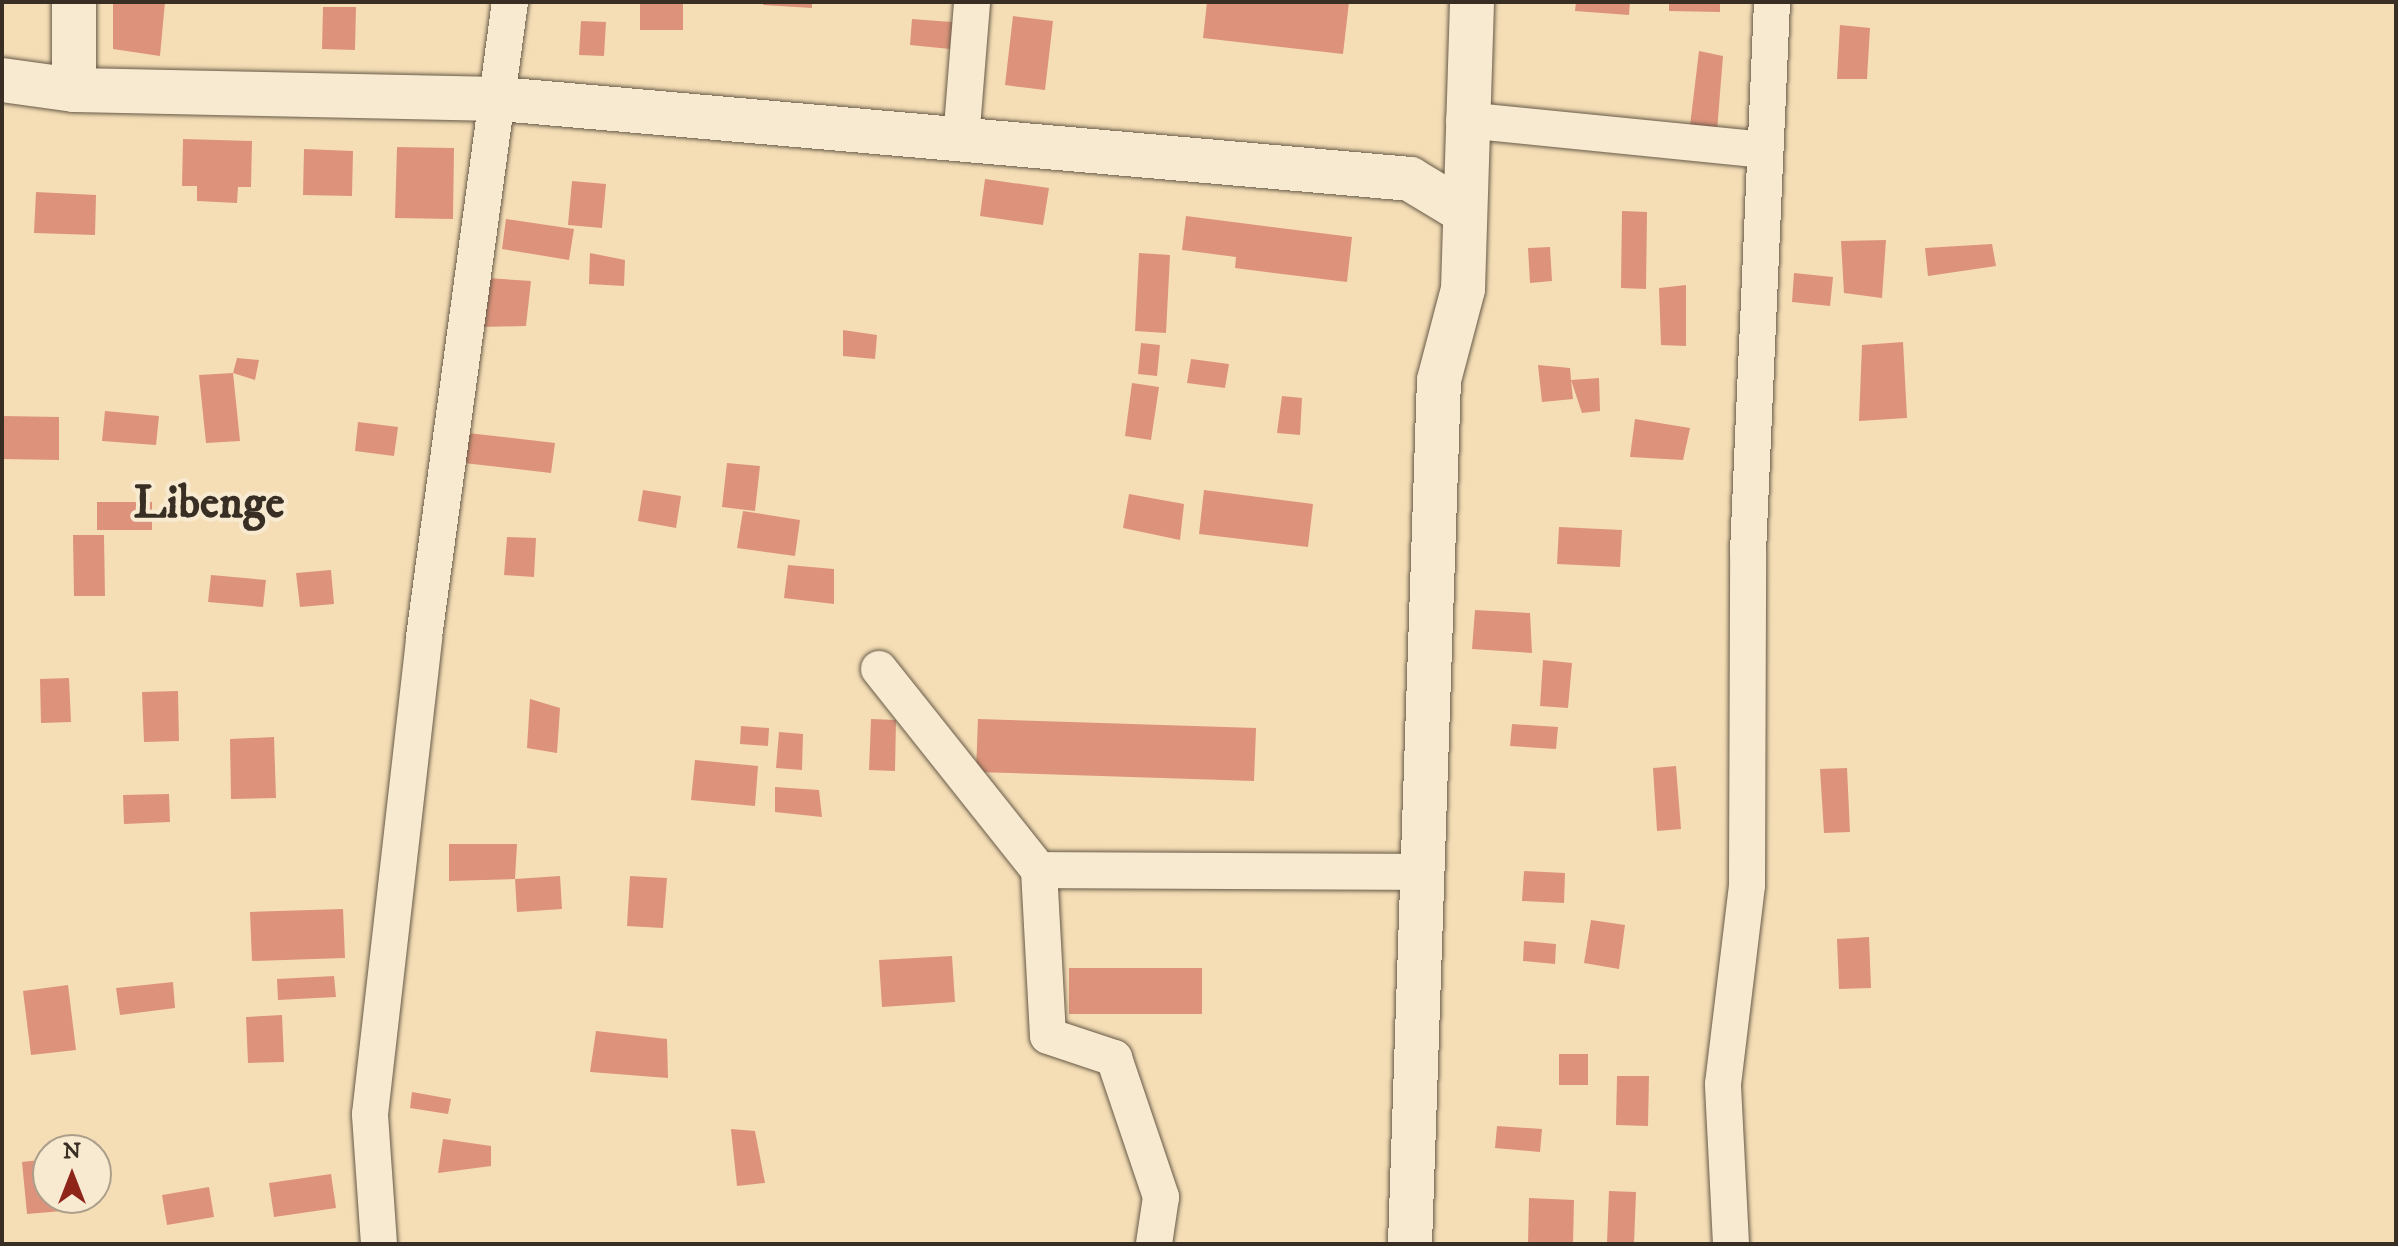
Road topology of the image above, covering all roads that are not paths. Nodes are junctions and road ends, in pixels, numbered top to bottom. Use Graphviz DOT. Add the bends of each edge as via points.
graph roads {
  1 [pos="74,2"];
  2 [pos="510,2"];
  3 [pos="972,2"];
  4 [pos="1472,2"];
  5 [pos="1772,2"];
  6 [pos="2,80"];
  7 [pos="74,90"];
  8 [pos="500,99"];
  9 [pos="1464,120"];
  10 [pos="961,140"];
  11 [pos="1765,150"];
  12 [pos="1463,211"];
  13 [pos="879,669"];
  14 [pos="1039,870"];
  15 [pos="1418,872"];
  16 [pos="379,1244"];
  17 [pos="1154,1244"];
  18 [pos="1410,1244"];
  19 [pos="1731,1244"];
  1 -- 7 [label="street"];
  2 -- 8 [label="street"];
  3 -- 10 [label="street"];
  4 -- 9 [label="street"];
  5 -- 11 [label="street"];
  6 -- 7 [label="street"];
  7 -- 8 [label="street"];
  8 -- 10 [label="street"];
  8 -- 16 [label="street" via="424,637 370,1114"];
  9 -- 11 [label="street"];
  9 -- 12 [label="street"];
  10 -- 12 [label="street" via="1410,179"];
  11 -- 19 [label="street" via="1748,552 1747,885 1723,1084"];
  12 -- 15 [label="street" via="1463,289 1439,380"];
  13 -- 14 [label="street"];
  14 -- 15 [label="street"];
  14 -- 17 [label="street" via="1048,1036 1114,1058 1161,1197"];
  15 -- 18 [label="street"];
}
